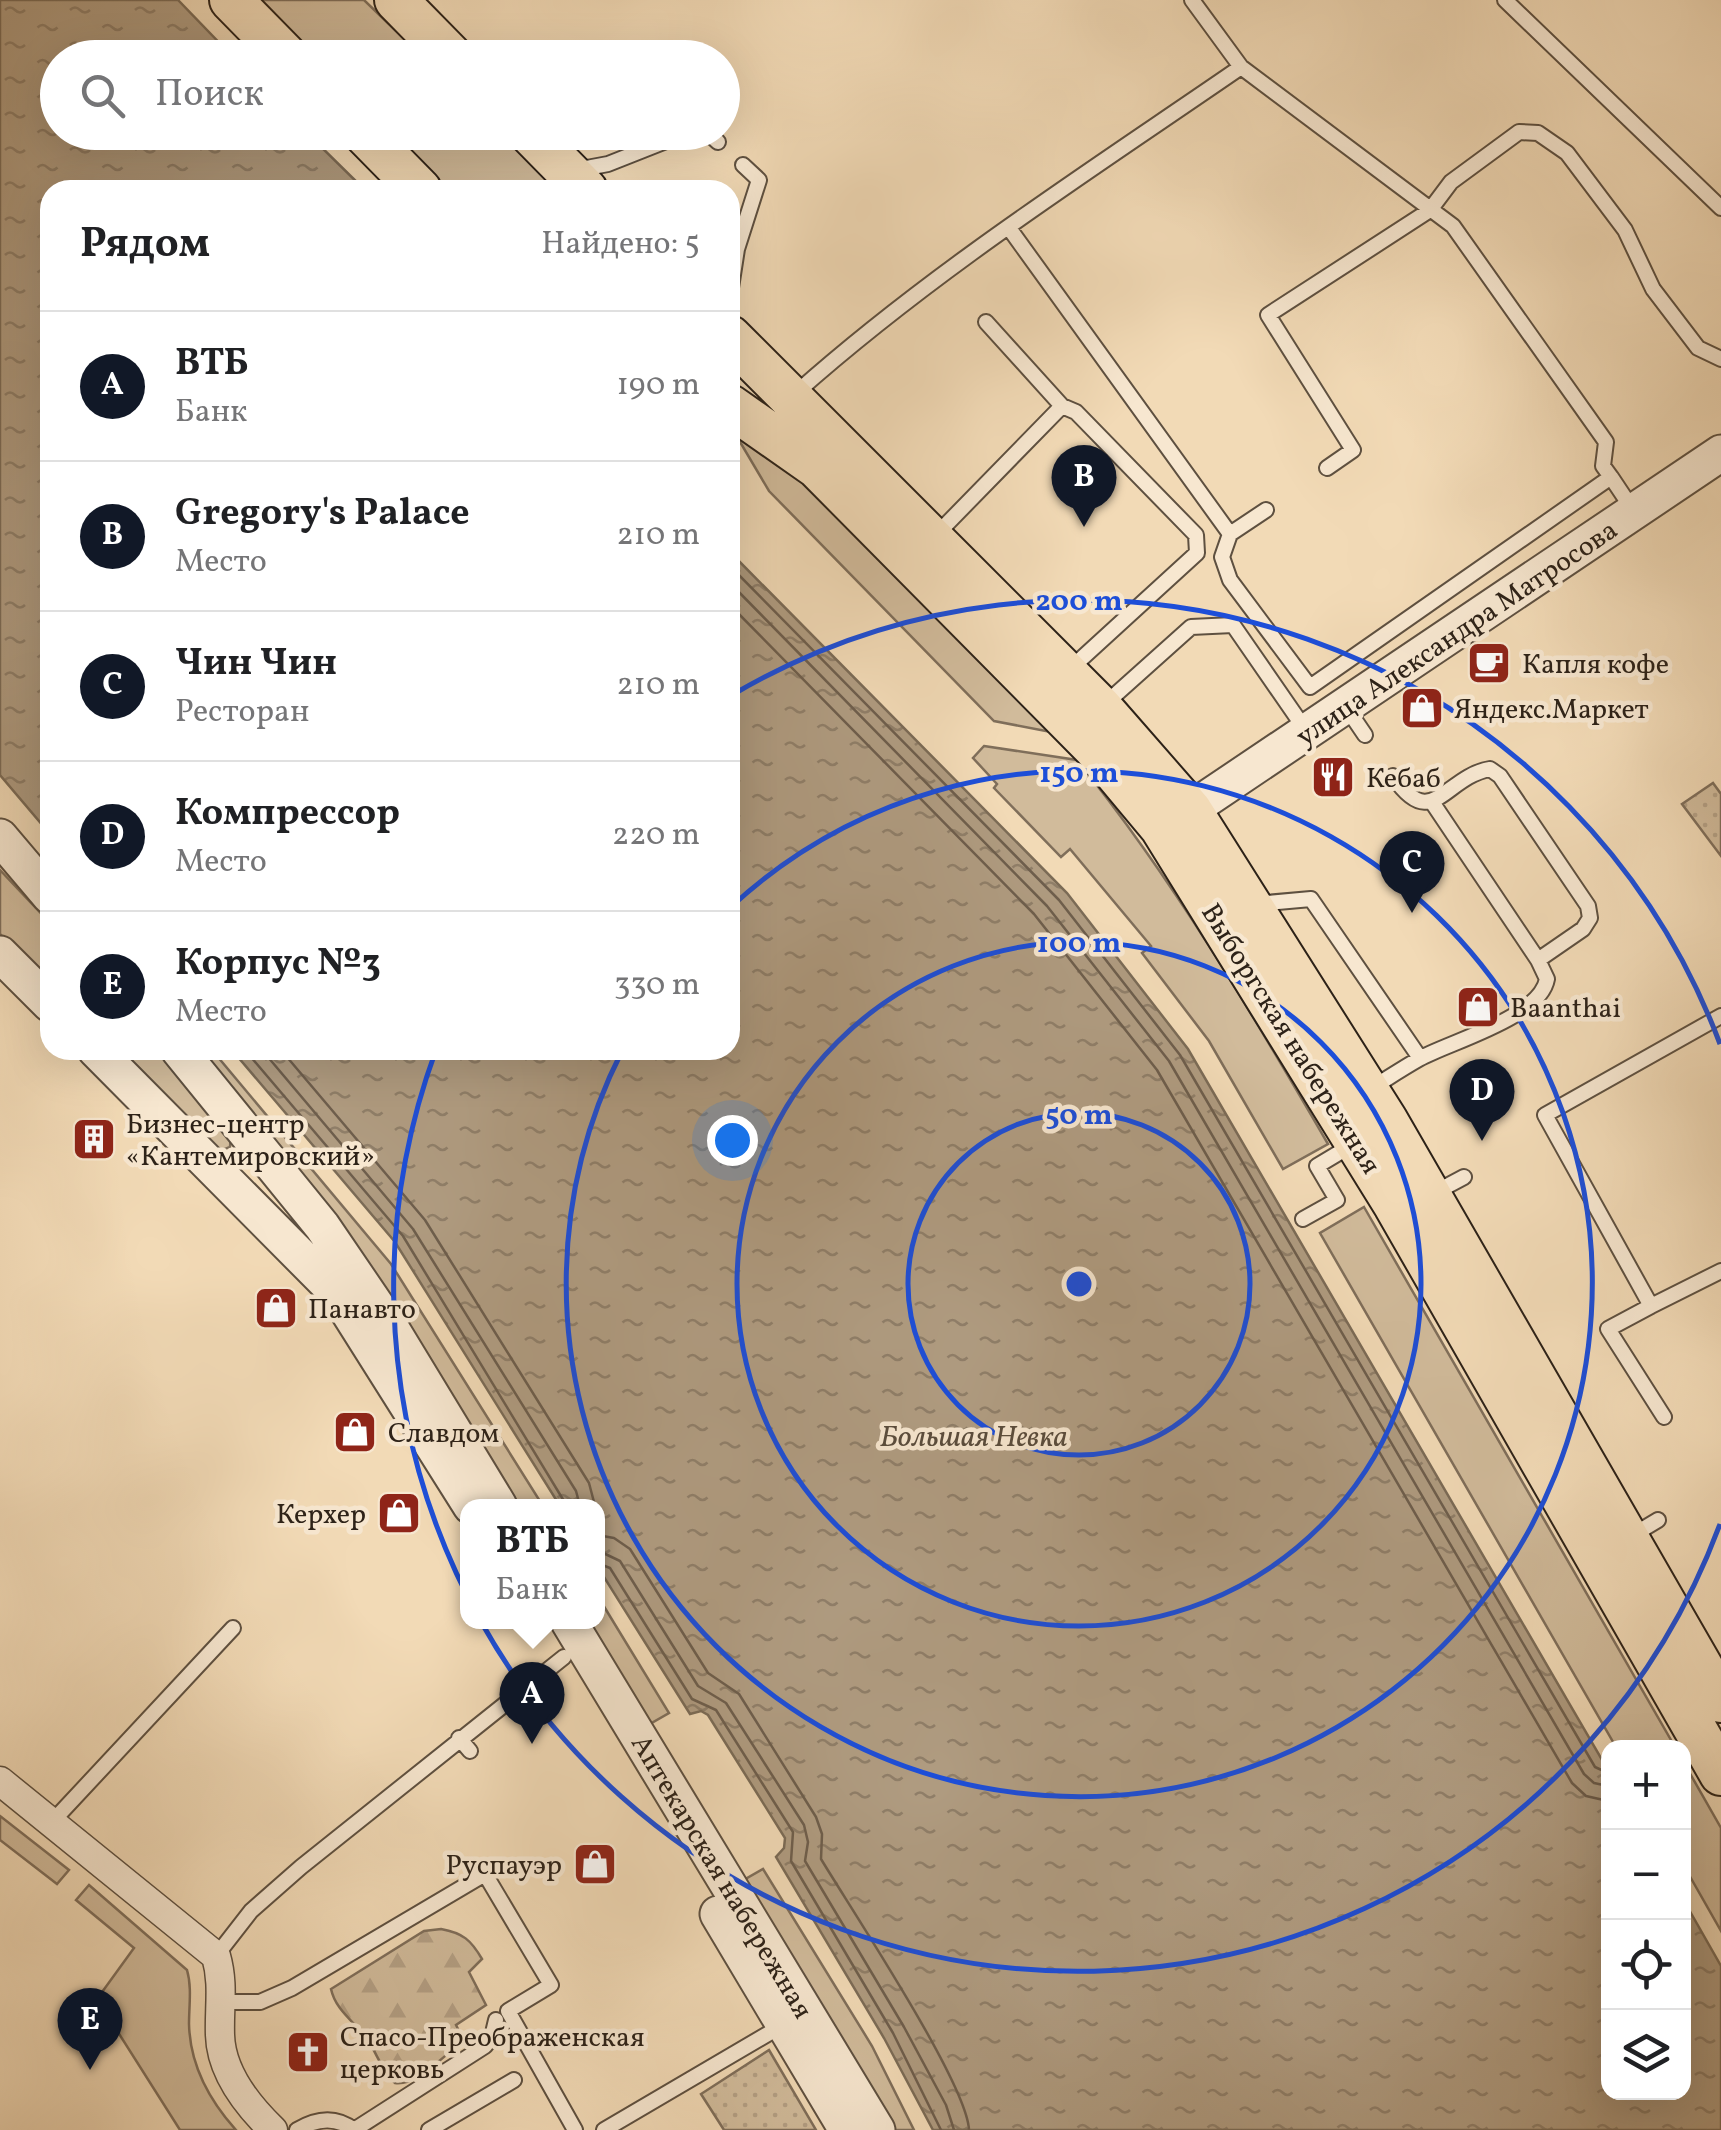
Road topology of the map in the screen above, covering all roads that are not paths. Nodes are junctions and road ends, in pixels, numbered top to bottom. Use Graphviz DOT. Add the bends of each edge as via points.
graph roads {
  1 [pos="231,0"];
  2 [pos="396,0"];
  3 [pos="1192,0"];
  4 [pos="1505,0"];
  5 [pos="270,40"];
  6 [pos="436,40"];
  7 [pos="1242,67"];
  8 [pos="381,150"];
  9 [pos="547,150"];
  10 [pos="643,150"];
  11 [pos="742,164"];
  12 [pos="410,180"];
  13 [pos="576,180"];
  14 [pos="579,180"];
  15 [pos="1721,208"];
  16 [pos="1430,210"];
  17 [pos="1009,228"];
  18 [pos="740,239"];
  19 [pos="986,322"];
  20 [pos="740,347"];
  21 [pos="1721,359"];
  22 [pos="792,397"];
  23 [pos="1062,406"];
  24 [pos="740,413"];
  25 [pos="1721,453"];
  26 [pos="1327,468"];
  27 [pos="1611,477"];
  28 [pos="1266,510"];
  29 [pos="1634,511"];
  30 [pos="1230,534"];
  31 [pos="932,539"];
  32 [pos="1066,673"];
  33 [pos="1310,687"];
  34 [pos="1100,708"];
  35 [pos="1328,718"];
  36 [pos="1365,735"];
  37 [pos="1393,776"];
  38 [pos="1432,802"];
  39 [pos="1190,810"];
  40 [pos="0,837"];
  41 [pos="40,884"];
  42 [pos="1250,905"];
  43 [pos="0,954"];
  44 [pos="1538,960"];
  45 [pos="40,994"];
  46 [pos="1721,1016"];
  47 [pos="1420,1058"];
  48 [pos="106,1060"];
  49 [pos="187,1060"];
  50 [pos="1368,1091"];
  51 [pos="249,1134"];
  52 [pos="1356,1142"];
  53 [pos="213,1168"];
  54 [pos="1303,1219"];
  55 [pos="1721,1271"];
  56 [pos="1650,1306"];
  57 [pos="1664,1417"];
  58 [pos="467,1499"];
  59 [pos="495,1499"];
  60 [pos="234,1628"];
  61 [pos="546,1629"];
  62 [pos="573,1629"];
  63 [pos="564,1657"];
  64 [pos="1721,1700"];
  65 [pos="460,1738"];
  66 [pos="470,1751"];
  67 [pos="1721,1774"];
  68 [pos="0,1781"];
  69 [pos="52,1822"];
  70 [pos="216,1956"];
  71 [pos="222,2002"];
  72 [pos="496,2020"];
  73 [pos="784,2024"];
  74 [pos="514,2080"];
  75 [pos="273,2130"];
  76 [pos="297,2130"];
  77 [pos="354,2130"];
  78 [pos="429,2130"];
  79 [pos="576,2130"];
  80 [pos="604,2130"];
  81 [pos="847,2130"];
  82 [pos="877,2130"];
  1 -- 5 [label="main road"];
  2 -- 6 [label="main road"];
  3 -- 7 [label="lane"];
  4 -- 15 [label="lane"];
  7 -- 16 [label="lane"];
  7 -- 17 [label="lane"];
  8 -- 12 [label="main road"];
  9 -- 13 [label="main road"];
  10 -- 14 [label="lane"];
  11 -- 18 [label="lane" via="759,180"];
  16 -- 21 [label="lane" via="1451,182 1519,132 1538,132 1567,153 1625,230 1653,289 1698,348"];
  16 -- 26 [label="lane" via="1268,315 1352,450"];
  16 -- 27 [label="lane" via="1452,226 1606,442 1603,466"];
  17 -- 22 [label="lane" via="854,342"];
  17 -- 30 [label="lane"];
  19 -- 23 [label="lane"];
  20 -- 22 [label="main road, Выборгская набережная"];
  22 -- 31 [label="main road, Выборгская набережная"];
  23 -- 31 [label="lane"];
  23 -- 32 [label="lane" via="1076,412 1196,536 1197,553"];
  24 -- 52 [label="main road, Выборгская набережная" via="817,467 1094,748 1162,827"];
  25 -- 29 [label="street, улица Александра Матросова"];
  27 -- 29 [label="lane"];
  27 -- 33 [label="lane"];
  28 -- 30 [label="lane"];
  29 -- 35 [label="street, улица Александра Матросова"];
  30 -- 33 [label="lane" via="1222,556 1230,580"];
  31 -- 32 [label="main road, Выборгская набережная"];
  32 -- 34 [label="main road, Выборгская набережная"];
  33 -- 35 [label="lane"];
  34 -- 35 [label="lane" via="1190,627 1233,625"];
  34 -- 39 [label="main road, Выборгская набережная"];
  35 -- 36 [label="lane"];
  35 -- 39 [label="street, улица Александра Матросова"];
  37 -- 38 [label="lane" via="1408,799"];
  38 -- 44 [label="lane"];
  38 -- 44 [label="lane" via="1490,769 1588,906 1583,929"];
  39 -- 42 [label="main road, Выборгская набережная"];
  40 -- 41 [label="street"];
  42 -- 47 [label="lane" via="1310,899"];
  42 -- 50 [label="main road, Выборгская набережная"];
  43 -- 45 [label="street"];
  44 -- 47 [label="lane" via="1546,979 1539,996 1489,1030"];
  46 -- 56 [label="lane" via="1546,1115"];
  47 -- 50 [label="lane"];
  48 -- 53 [label="street"];
  49 -- 51 [label="street"];
  50 -- 64 [label="main road, Выборгская набережная" via="1447,1186 1642,1529"];
  51 -- 53 [label="street" via="244,1162"];
  51 -- 59 [label="street" via="358,1276"];
  52 -- 54 [label="lane" via="1316,1166 1337,1200"];
  52 -- 67 [label="main road, Выборгская набережная"];
  53 -- 58 [label="street" via="336,1292"];
  55 -- 56 [label="lane"];
  56 -- 57 [label="lane" via="1608,1329"];
  60 -- 69 [label="lane"];
  61 -- 63 [label="street, Аптекарская набережная"];
  62 -- 82 [label="street, Аптекарская набережная"];
  63 -- 65 [label="lane"];
  63 -- 73 [label="street, Аптекарская набережная"];
  65 -- 66 [label="lane"];
  65 -- 70 [label="lane" via="364,1825 251,1910"];
  68 -- 69 [label="street"];
  69 -- 70 [label="street"];
  70 -- 71 [label="street"];
  71 -- 75 [label="street" via="227,2068"];
  71 -- 79 [label="lane" via="260,2002 292,1988 486,1874 552,1986 508,2010"];
  72 -- 77 [label="lane" via="484,2046"];
  73 -- 80 [label="lane"];
  73 -- 81 [label="street, Аптекарская набережная"];
  74 -- 78 [label="lane"];
  76 -- 77 [label="lane" via="323,2119"];
}
